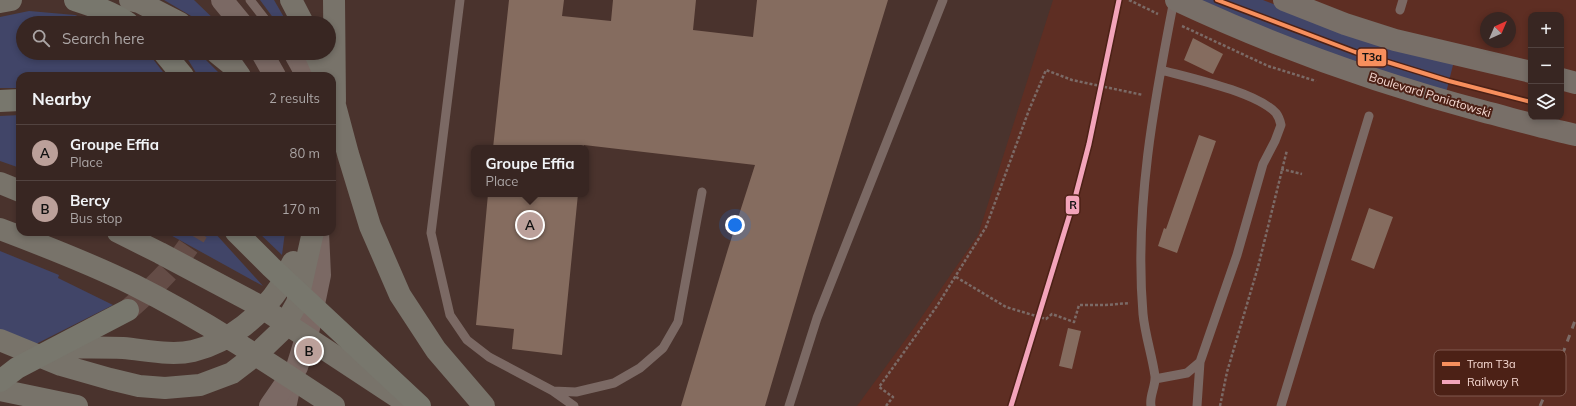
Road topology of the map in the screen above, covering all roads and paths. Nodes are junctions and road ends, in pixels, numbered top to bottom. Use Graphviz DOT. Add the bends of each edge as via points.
graph roads {
  1 [pos="11,0"];
  2 [pos="75,0"];
  3 [pos="130,0"];
  4 [pos="222,0"];
  5 [pos="250,0"];
  6 [pos="291,0"];
  7 [pos="298,0"];
  8 [pos="334,0"];
  9 [pos="460,0"];
  10 [pos="942,0"];
  11 [pos="1129,0"];
  12 [pos="1284,0"];
  13 [pos="1403,0"];
  14 [pos="1178,1"];
  15 [pos="0,2"];
  16 [pos="1400,10"];
  17 [pos="118,16"];
  18 [pos="166,16"];
  19 [pos="235,16"];
  20 [pos="263,16"];
  21 [pos="299,16"];
  22 [pos="299,16"];
  23 [pos="334,16"];
  24 [pos="1164,18"];
  25 [pos="170,60"];
  26 [pos="225,60"];
  27 [pos="266,60"];
  28 [pos="291,60"];
  29 [pos="303,60"];
  30 [pos="318,60"];
  31 [pos="333,60"];
  32 [pos="1161,70"];
  33 [pos="1528,71"];
  34 [pos="180,72"];
  35 [pos="237,72"];
  36 [pos="273,72"];
  37 [pos="298,72"];
  38 [pos="304,72"];
  39 [pos="322,72"];
  40 [pos="333,72"];
  41 [pos="1564,80"];
  42 [pos="1576,83"];
  43 [pos="1144,96"];
  44 [pos="16,100"];
  45 [pos="0,102"];
  46 [pos="336,108"];
  47 [pos="1369,116"];
  48 [pos="1576,135"];
  49 [pos="1281,169"];
  50 [pos="1302,174"];
  51 [pos="0,183"];
  52 [pos="16,189"];
  53 [pos="702,192"];
  54 [pos="0,229"];
  55 [pos="16,235"];
  56 [pos="18,236"];
  57 [pos="126,236"];
  58 [pos="240,236"];
  59 [pos="306,236"];
  60 [pos="312,236"];
  61 [pos="318,236"];
  62 [pos="956,277"];
  63 [pos="1143,301"];
  64 [pos="128,310"];
  65 [pos="9,343"];
  66 [pos="60,356"];
  67 [pos="1200,362"];
  68 [pos="297,367"];
  69 [pos="1156,379"];
  70 [pos="0,381"];
  71 [pos="0,390"];
  72 [pos="553,391"];
  73 [pos="77,406"];
  74 [pos="270,406"];
  75 [pos="288,406"];
  76 [pos="334,406"];
  77 [pos="411,406"];
  78 [pos="420,406"];
  79 [pos="484,406"];
  80 [pos="574,406"];
  81 [pos="789,406"];
  82 [pos="886,406"];
  83 [pos="1151,406"];
  84 [pos="1197,406"];
  85 [pos="1281,406"];
  1 -- 15 [label="highway"];
  2 -- 17 [label="highway"];
  3 -- 18 [label="highway"];
  4 -- 19 [label="main road"];
  5 -- 20 [label="lane"];
  6 -- 21 [label="highway"];
  7 -- 22 [label="main road"];
  8 -- 23 [label="highway"];
  9 -- 72 [label="lane" via="431,233 450,315 467,340 488,357"];
  10 -- 81 [label="lane" via="817,318"];
  11 -- 24 [label="path"];
  12 -- 33 [label="main road" via="1388,38"];
  13 -- 16 [label="lane"];
  14 -- 32 [label="lane"];
  14 -- 48 [label="main road, Boulevard Poniatowski" via="1300,52 1388,84"];
  25 -- 34 [label="highway"];
  26 -- 35 [label="highway"];
  27 -- 36 [label="main road"];
  28 -- 37 [label="lane"];
  29 -- 38 [label="main road"];
  30 -- 39 [label="highway"];
  31 -- 40 [label="highway"];
  32 -- 63 [label="lane" via="1142,218"];
  32 -- 67 [label="lane" via="1236,91 1264,104 1276,114 1281,125 1262,164 1237,255"];
  41 -- 42 [label="main road"];
  43 -- 62 [label="path" via="1072,80 1046,70 1028,110 986,227"];
  44 -- 45 [label="highway"];
  46 -- 79 [label="highway" via="370,226 400,295 436,350"];
  47 -- 85 [label="lane"];
  49 -- 50 [label="path"];
  51 -- 52 [label="highway"];
  53 -- 72 [label="lane" via="678,322 663,348 640,368 614,383 576,392"];
  54 -- 55 [label="highway"];
  56 -- 76 [label="highway" via="134,285 225,335"];
  57 -- 77 [label="highway" via="256,304"];
  58 -- 78 [label="highway"];
  59 -- 66 [label="highway" via="282,284 263,307 238,330 216,343 192,351 168,352 122,348"];
  60 -- 66 [label="highway" via="297,303 281,331 258,354 232,373 200,385 166,388 139,386 110,379"];
  61 -- 68 [label="main road" via="320,275 309,328"];
  62 -- 63 [label="path" via="1006,307 1046,319 1052,314 1074,322 1079,305"];
  62 -- 82 [label="path" via="879,387 893,397"];
  63 -- 69 [label="lane" via="1143,315"];
  64 -- 66 [label="highway"];
  65 -- 66 [label="highway"];
  66 -- 70 [label="highway" via="18,368"];
  67 -- 69 [label="lane" via="1187,373"];
  67 -- 84 [label="lane"];
  68 -- 74 [label="main road"];
  68 -- 75 [label="street"];
  69 -- 83 [label="lane"];
  71 -- 73 [label="highway"];
  72 -- 80 [label="lane"];
}
